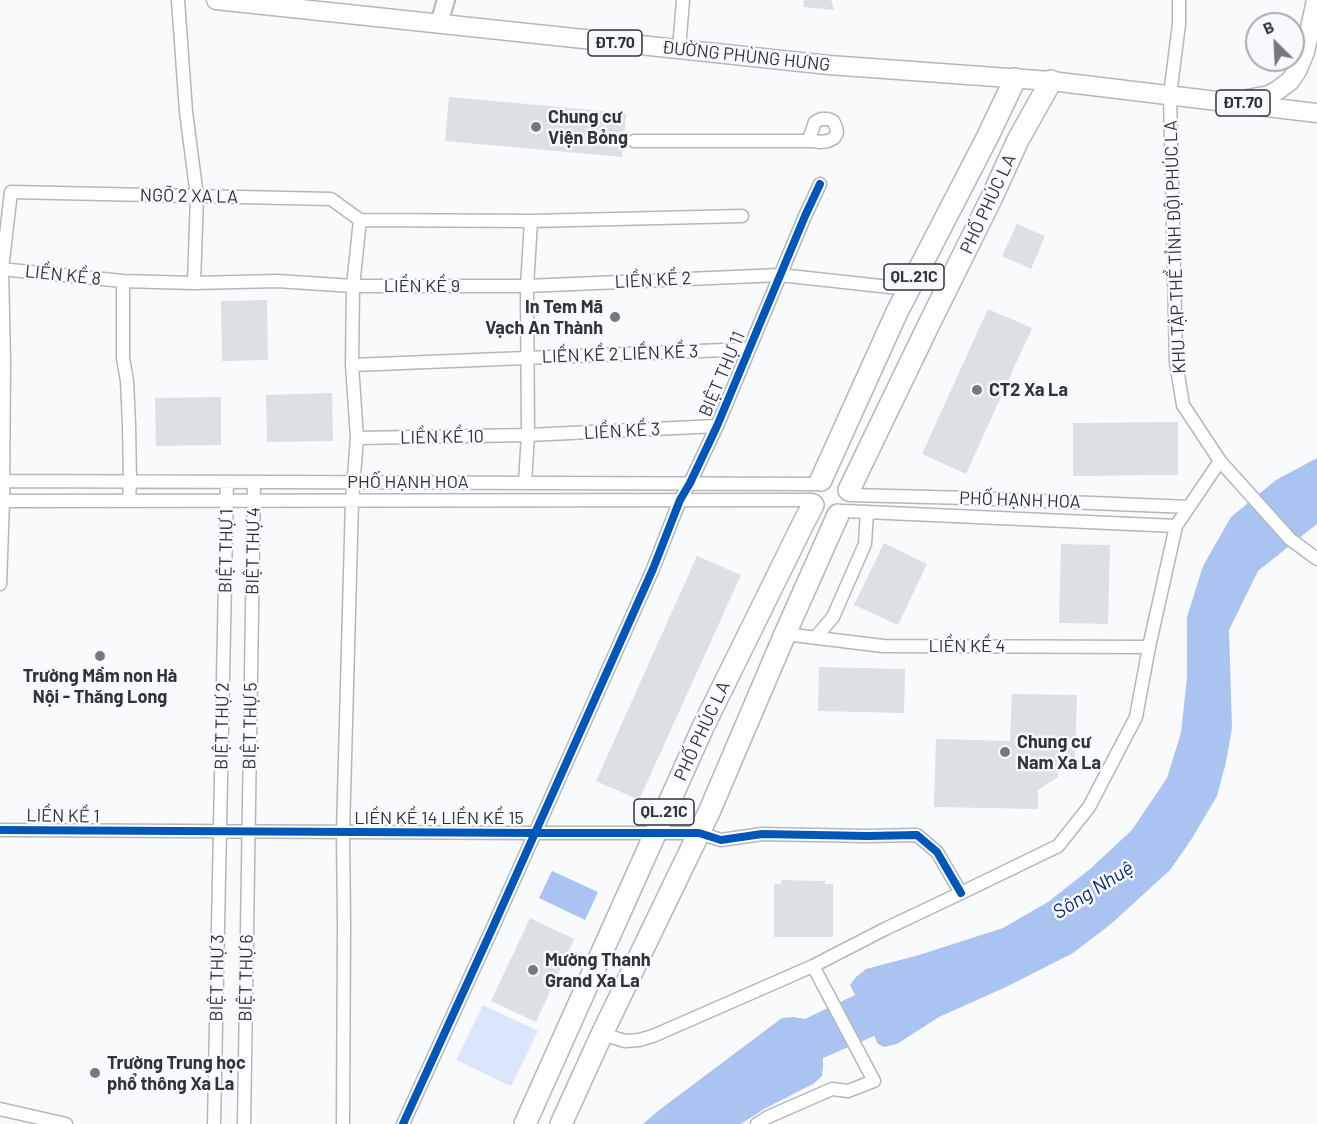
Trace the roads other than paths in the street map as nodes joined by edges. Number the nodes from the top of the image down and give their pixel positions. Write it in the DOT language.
graph roads {
  1 [pos="178,0"];
  2 [pos="216,0"];
  3 [pos="446,0"];
  4 [pos="683,0"];
  5 [pos="1179,0"];
  6 [pos="1316,0"];
  7 [pos="295,4"];
  8 [pos="439,23"];
  9 [pos="679,49"];
  10 [pos="1015,79"];
  11 [pos="1051,81"];
  12 [pos="1170,95"];
  13 [pos="1234,102"];
  14 [pos="1317,113"];
  15 [pos="634,141"];
  16 [pos="814,141"];
  17 [pos="820,184"];
  18 [pos="197,196"];
  19 [pos="742,216"];
  20 [pos="360,220"];
  21 [pos="531,221"];
  22 [pos="1,269"];
  23 [pos="780,275"];
  24 [pos="123,281"];
  25 [pos="194,283"];
  26 [pos="354,286"];
  27 [pos="527,286"];
  28 [pos="908,289"];
  29 [pos="749,350"];
  30 [pos="528,358"];
  31 [pos="352,365"];
  32 [pos="717,426"];
  33 [pos="528,435"];
  34 [pos="357,438"];
  35 [pos="1220,461"];
  36 [pos="1,481"];
  37 [pos="130,481"];
  38 [pos="227,482"];
  39 [pos="254,482"];
  40 [pos="352,482"];
  41 [pos="525,483"];
  42 [pos="690,483"];
  43 [pos="816,492"];
  44 [pos="680,500"];
  45 [pos="1,501"];
  46 [pos="129,501"];
  47 [pos="227,501"];
  48 [pos="254,501"];
  49 [pos="352,501"];
  50 [pos="845,503"];
  51 [pos="1189,507"];
  52 [pos="867,512"];
  53 [pos="1176,526"];
  54 [pos="1317,559"];
  55 [pos="0,584"];
  56 [pos="252,620"];
  57 [pos="225,621"];
  58 [pos="785,634"];
  59 [pos="816,637"];
  60 [pos="1149,647"];
  61 [pos="0,830"];
  62 [pos="220,832"];
  63 [pos="249,832"];
  64 [pos="343,832"];
  65 [pos="699,832"];
  66 [pos="535,833"];
  67 [pos="655,833"];
  68 [pos="961,893"];
  69 [pos="813,966"];
  70 [pos="602,1034"];
  71 [pos="0,1109"];
  72 [pos="66,1124"];
  73 [pos="214,1124"];
  74 [pos="244,1124"];
  75 [pos="343,1124"];
  76 [pos="403,1124"];
  77 [pos="525,1124"];
  78 [pos="561,1124"];
  79 [pos="757,1124"];
  1 -- 18 [label="street"];
  2 -- 7 [label="main road, ĐƯỜNG PHÙNG HƯNG / ĐT.70"];
  3 -- 8 [label="street"];
  4 -- 9 [label="street"];
  5 -- 12 [label="street, KHU TẬP THỂ TỈNH ĐỘI PHÚC LA"];
  6 -- 13 [label="main road"];
  7 -- 8 [label="main road, ĐƯỜNG PHÙNG HƯNG / ĐT.70"];
  8 -- 9 [label="main road, ĐƯỜNG PHÙNG HƯNG / ĐT.70"];
  9 -- 10 [label="main road, ĐƯỜNG PHÙNG HƯNG / ĐT.70"];
  10 -- 11 [label="main road, ĐƯỜNG PHÙNG HƯNG / ĐT.70"];
  10 -- 28 [label="highway, PHỐ PHÚC LA / QL.21C"];
  11 -- 12 [label="main road, ĐƯỜNG PHÙNG HƯNG / ĐT.70"];
  11 -- 50 [label="highway, PHỐ PHÚC LA / QL.21C"];
  12 -- 13 [label="main road, ĐT.70"];
  12 -- 35 [label="street, KHU TẬP THỂ TỈNH ĐỘI PHÚC LA"];
  13 -- 14 [label="main road, ĐT.70"];
  15 -- 16 [label="street"];
  17 -- 23 [label="street, BIỆT THỰ 11"];
  18 -- 20 [label="street, NGÕ 2 XA LA"];
  18 -- 22 [label="street, NGÕ 2 XA LA"];
  18 -- 25 [label="street"];
  19 -- 21 [label="street"];
  20 -- 21 [label="street"];
  20 -- 26 [label="street"];
  21 -- 27 [label="street"];
  22 -- 24 [label="street, LIỀN KỀ 8"];
  22 -- 36 [label="street"];
  23 -- 27 [label="street, LIỀN KỀ 2"];
  23 -- 28 [label="street, LIỀN KỀ 2"];
  23 -- 29 [label="street, BIỆT THỰ 11"];
  24 -- 25 [label="street, LIỀN KỀ 8"];
  24 -- 37 [label="street"];
  25 -- 26 [label="street, LIỀN KỀ 9"];
  26 -- 27 [label="street, LIỀN KỀ 9"];
  26 -- 31 [label="street"];
  27 -- 30 [label="street"];
  28 -- 43 [label="highway, PHỐ PHÚC LA / QL.21C"];
  29 -- 30 [label="street, LIỀN KỀ 2 LIỀN KỀ 3"];
  29 -- 32 [label="street, BIỆT THỰ 11"];
  30 -- 31 [label="street, LIỀN KỀ 2 LIỀN KỀ 3"];
  30 -- 33 [label="street"];
  31 -- 34 [label="street"];
  32 -- 33 [label="street, LIỀN KỀ 3"];
  32 -- 42 [label="street, BIỆT THỰ 11"];
  33 -- 34 [label="street, LIỀN KỀ 10"];
  33 -- 41 [label="street"];
  34 -- 40 [label="street"];
  35 -- 51 [label="street"];
  35 -- 54 [label="street, KHU TẬP THỂ TỈNH ĐỘI PHÚC LA"];
  36 -- 37 [label="street, PHỐ HẠNH HOA"];
  36 -- 45 [label="street"];
  37 -- 38 [label="street, PHỐ HẠNH HOA"];
  37 -- 46 [label="street"];
  38 -- 39 [label="street, PHỐ HẠNH HOA"];
  38 -- 47 [label="street, BIỆT THỰ 1"];
  39 -- 40 [label="street, PHỐ HẠNH HOA"];
  39 -- 48 [label="street, BIỆT THỰ 4"];
  40 -- 41 [label="street, PHỐ HẠNH HOA"];
  40 -- 49 [label="street"];
  41 -- 42 [label="street, PHỐ HẠNH HOA"];
  42 -- 43 [label="street, PHỐ HẠNH HOA"];
  42 -- 44 [label="street, BIỆT THỰ 11"];
  43 -- 44 [label="street, PHỐ HẠNH HOA"];
  43 -- 50 [label="highway"];
  43 -- 50 [label="highway"];
  43 -- 67 [label="highway, PHỐ PHÚC LA / QL.21C"];
  44 -- 49 [label="street, PHỐ HẠNH HOA"];
  44 -- 66 [label="street, BIỆT THỰ 11"];
  45 -- 46 [label="street, PHỐ HẠNH HOA"];
  45 -- 55 [label="street"];
  46 -- 47 [label="street, PHỐ HẠNH HOA"];
  47 -- 48 [label="street, PHỐ HẠNH HOA"];
  47 -- 57 [label="street, BIỆT THỰ 1"];
  48 -- 49 [label="street, PHỐ HẠNH HOA"];
  48 -- 56 [label="street, BIỆT THỰ 4"];
  49 -- 64 [label="street"];
  50 -- 51 [label="street, PHỐ HẠNH HOA"];
  50 -- 52 [label="street, PHỐ HẠNH HOA"];
  50 -- 58 [label="highway, PHỐ PHÚC LA / QL.21C"];
  51 -- 53 [label="street"];
  52 -- 53 [label="street, PHỐ HẠNH HOA"];
  52 -- 59 [label="street"];
  53 -- 60 [label="street"];
  56 -- 63 [label="street, BIỆT THỰ 5"];
  57 -- 62 [label="street, BIỆT THỰ 2"];
  58 -- 59 [label="street, LIỀN KỀ 4"];
  58 -- 65 [label="highway, PHỐ PHÚC LA / QL.21C"];
  59 -- 60 [label="street, LIỀN KỀ 4"];
  60 -- 68 [label="street"];
  61 -- 62 [label="street, LIỀN KỀ 1"];
  62 -- 63 [label="street, LIỀN KỀ 14 LIỀN KỀ 15"];
  62 -- 73 [label="street, BIỆT THỰ 3"];
  63 -- 64 [label="street, LIỀN KỀ 14 LIỀN KỀ 15"];
  63 -- 74 [label="street, BIỆT THỰ 6"];
  64 -- 66 [label="street, LIỀN KỀ 14 LIỀN KỀ 15"];
  64 -- 75 [label="street"];
  65 -- 67 [label="street, LIỀN KỀ 14 LIỀN KỀ 15"];
  65 -- 68 [label="street, LIỀN KỀ 14 LIỀN KỀ 15"];
  65 -- 70 [label="highway, PHỐ PHÚC LA / QL.21C"];
  66 -- 67 [label="street, LIỀN KỀ 14 LIỀN KỀ 15"];
  66 -- 76 [label="street, BIỆT THỰ 11"];
  67 -- 77 [label="highway, PHỐ PHÚC LA / QL.21C"];
  68 -- 69 [label="street"];
  69 -- 70 [label="street"];
  69 -- 79 [label="street"];
  70 -- 78 [label="highway, PHỐ PHÚC LA / QL.21C"];
  71 -- 72 [label="street"];
}
